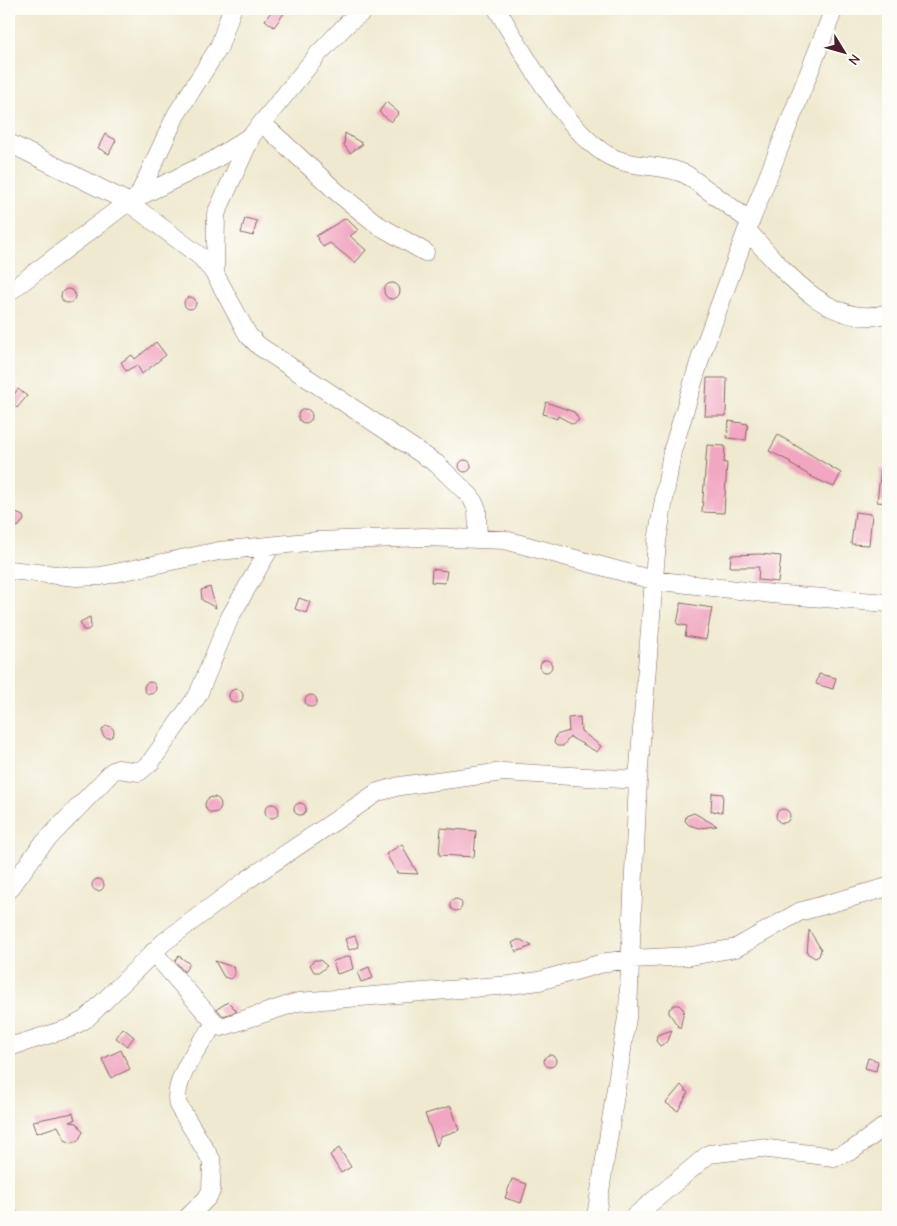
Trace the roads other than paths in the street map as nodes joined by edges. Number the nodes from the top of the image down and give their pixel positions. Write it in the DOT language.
graph roads {
  1 [pos="232,9"];
  2 [pos="366,9"];
  3 [pos="497,9"];
  4 [pos="834,9"];
  5 [pos="257,129"];
  6 [pos="9,144"];
  7 [pos="133,199"];
  8 [pos="749,226"];
  9 [pos="425,252"];
  10 [pos="215,274"];
  11 [pos="9,292"];
  12 [pos="888,313"];
  13 [pos="478,540"];
  14 [pos="271,546"];
  15 [pos="9,570"];
  16 [pos="653,580"];
  17 [pos="888,603"];
  18 [pos="638,780"];
  19 [pos="888,887"];
  20 [pos="9,890"];
  21 [pos="153,952"];
  22 [pos="632,959"];
  23 [pos="216,1024"];
  24 [pos="9,1047"];
  25 [pos="888,1124"];
  26 [pos="188,1217"];
  27 [pos="596,1217"];
  28 [pos="634,1217"];
  1 -- 7 [label="street"];
  2 -- 5 [label="street"];
  3 -- 8 [label="street"];
  4 -- 8 [label="street"];
  5 -- 7 [label="street"];
  5 -- 9 [label="street"];
  5 -- 10 [label="street"];
  6 -- 7 [label="street"];
  7 -- 10 [label="street"];
  7 -- 11 [label="street"];
  8 -- 12 [label="street"];
  8 -- 16 [label="street"];
  10 -- 13 [label="street"];
  13 -- 14 [label="street"];
  13 -- 16 [label="street"];
  14 -- 15 [label="street"];
  14 -- 20 [label="street"];
  16 -- 17 [label="street"];
  16 -- 18 [label="street"];
  18 -- 21 [label="street"];
  18 -- 22 [label="street"];
  19 -- 22 [label="street"];
  21 -- 23 [label="street"];
  21 -- 24 [label="street"];
  22 -- 23 [label="street"];
  22 -- 27 [label="street"];
  23 -- 26 [label="street"];
  25 -- 28 [label="street"];
}
